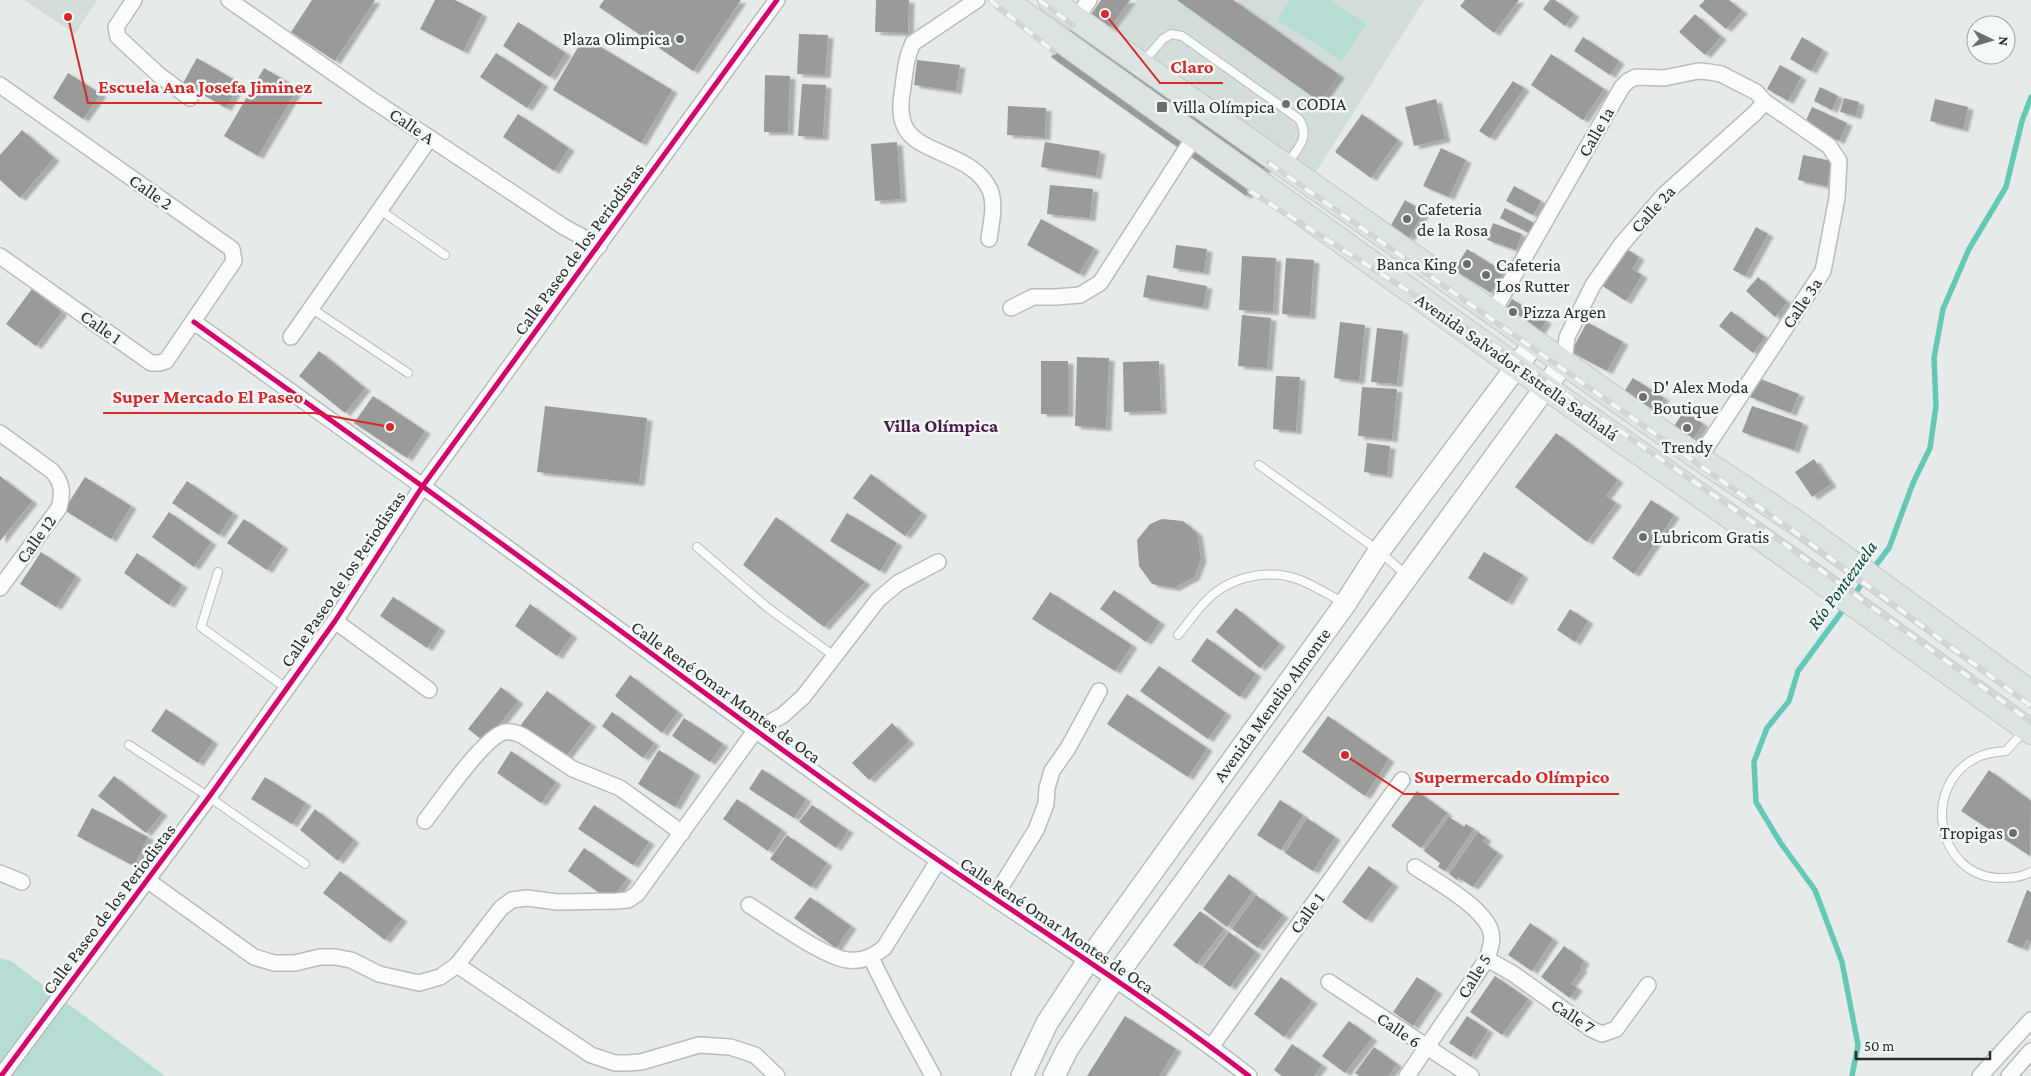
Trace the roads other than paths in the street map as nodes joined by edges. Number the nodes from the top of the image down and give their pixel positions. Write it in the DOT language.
graph roads {
  1 [pos="134,0"];
  2 [pos="229,0"];
  3 [pos="778,0"];
  4 [pos="977,0"];
  5 [pos="1005,0"];
  6 [pos="1050,0"];
  7 [pos="1082,9"];
  8 [pos="1141,65"];
  9 [pos="0,85"];
  10 [pos="190,98"];
  11 [pos="1764,102"];
  12 [pos="1196,137"];
  13 [pos="430,138"];
  14 [pos="1285,166"];
  15 [pos="380,210"];
  16 [pos="989,239"];
  17 [pos="599,246"];
  18 [pos="445,255"];
  19 [pos="0,256"];
  20 [pos="311,308"];
  21 [pos="1011,308"];
  22 [pos="1492,312"];
  23 [pos="194,322"];
  24 [pos="291,337"];
  25 [pos="1566,337"];
  26 [pos="1535,342"];
  27 [pos="1564,362"];
  28 [pos="1516,366"];
  29 [pos="408,373"];
  30 [pos="1545,387"];
  31 [pos="0,433"];
  32 [pos="1699,458"];
  33 [pos="1259,465"];
  34 [pos="422,487"];
  35 [pos="697,547"];
  36 [pos="1379,551"];
  37 [pos="938,562"];
  38 [pos="218,572"];
  39 [pos="1407,577"];
  40 [pos="0,588"];
  41 [pos="1346,604"];
  42 [pos="335,621"];
  43 [pos="1178,635"];
  44 [pos="834,656"];
  45 [pos="2024,687"];
  46 [pos="286,688"];
  47 [pos="429,690"];
  48 [pos="1099,692"];
  49 [pos="2030,728"];
  50 [pos="755,731"];
  51 [pos="129,745"];
  52 [pos="1402,780"];
  53 [pos="209,797"];
  54 [pos="425,821"];
  55 [pos="682,833"];
  56 [pos="938,861"];
  57 [pos="305,864"];
  58 [pos="1415,866"];
  59 [pos="2031,872"];
  60 [pos="0,873"];
  61 [pos="147,880"];
  62 [pos="22,882"];
  63 [pos="994,898"];
  64 [pos="749,905"];
  65 [pos="871,958"];
  66 [pos="1487,960"];
  67 [pos="1088,961"];
  68 [pos="457,965"];
  69 [pos="1114,979"];
  70 [pos="1329,982"];
  71 [pos="1648,985"];
  72 [pos="2031,1020"];
  73 [pos="1211,1047"];
  74 [pos="1426,1048"];
  75 [pos="2031,1051"];
  76 [pos="4,1073"];
  77 [pos="777,1076"];
  78 [pos="933,1076"];
  79 [pos="1022,1076"];
  80 [pos="1054,1076"];
  81 [pos="1248,1076"];
  82 [pos="1407,1076"];
  83 [pos="1471,1076"];
  84 [pos="1980,1076"];
  85 [pos="2009,1076"];
  1 -- 10 [label="street"];
  2 -- 13 [label="street, Calle A"];
  3 -- 17 [label="street, Calle Paseo de los Periodistas"];
  4 -- 16 [label="street"];
  5 -- 12 [label="main road, Avenida Salvador Estrella Sadhalá"];
  6 -- 7 [label="main road, Avenida Salvador Estrella Sadhalá"];
  7 -- 8 [label="main road, Avenida Salvador Estrella Sadhalá"];
  8 -- 14 [label="main road, Avenida Salvador Estrella Sadhalá"];
  8 -- 14 [label="lane"];
  9 -- 23 [label="street, Calle 2"];
  11 -- 22 [label="street, Calle 1a"];
  11 -- 25 [label="street, Calle 2a"];
  11 -- 32 [label="street, Calle 3a"];
  12 -- 21 [label="street"];
  12 -- 28 [label="main road, Avenida Salvador Estrella Sadhalá"];
  13 -- 15 [label="street"];
  13 -- 17 [label="street, Calle A"];
  14 -- 22 [label="main road, Avenida Salvador Estrella Sadhalá"];
  15 -- 18 [label="lane"];
  15 -- 20 [label="street"];
  17 -- 34 [label="street, Calle Paseo de los Periodistas"];
  19 -- 23 [label="street, Calle 1"];
  20 -- 24 [label="street"];
  20 -- 29 [label="lane"];
  22 -- 26 [label="main road, Avenida Salvador Estrella Sadhalá"];
  23 -- 34 [label="street, Calle René Omar Montes de Oca"];
  25 -- 26 [label="street"];
  25 -- 27 [label="street, Calle 2a"];
  26 -- 27 [label="main road, Avenida Salvador Estrella Sadhalá"];
  26 -- 28 [label="street, Avenida Menelio Almonte"];
  27 -- 30 [label="street, Avenida Menelio Almonte"];
  27 -- 32 [label="main road, Avenida Salvador Estrella Sadhalá"];
  28 -- 30 [label="main road, Avenida Salvador Estrella Sadhalá"];
  28 -- 36 [label="street, Avenida Menelio Almonte"];
  30 -- 39 [label="street, Avenida Menelio Almonte"];
  30 -- 49 [label="main road, Avenida Salvador Estrella Sadhalá"];
  31 -- 40 [label="street, Calle 12"];
  32 -- 45 [label="main road, Avenida Salvador Estrella Sadhalá"];
  33 -- 36 [label="lane"];
  34 -- 42 [label="street, Calle Paseo de los Periodistas"];
  34 -- 50 [label="street, Calle René Omar Montes de Oca"];
  35 -- 44 [label="lane"];
  36 -- 39 [label="lane"];
  36 -- 41 [label="street, Avenida Menelio Almonte"];
  37 -- 44 [label="street"];
  38 -- 46 [label="lane"];
  39 -- 69 [label="street, Avenida Menelio Almonte"];
  41 -- 43 [label="lane"];
  41 -- 67 [label="street, Avenida Menelio Almonte"];
  42 -- 46 [label="street, Calle Paseo de los Periodistas"];
  42 -- 47 [label="street"];
  44 -- 50 [label="street"];
  46 -- 53 [label="street, Calle Paseo de los Periodistas"];
  48 -- 63 [label="street"];
  49 -- 59 [label="lane"];
  50 -- 55 [label="street"];
  50 -- 56 [label="street, Calle René Omar Montes de Oca"];
  51 -- 53 [label="lane"];
  52 -- 73 [label="street, Calle 1"];
  53 -- 57 [label="lane"];
  53 -- 61 [label="street, Calle Paseo de los Periodistas"];
  54 -- 55 [label="street"];
  55 -- 68 [label="street"];
  56 -- 63 [label="street, Calle René Omar Montes de Oca"];
  56 -- 65 [label="street"];
  58 -- 66 [label="street, Calle 5"];
  60 -- 62 [label="street"];
  61 -- 68 [label="street"];
  61 -- 76 [label="street, Calle Paseo de los Periodistas"];
  63 -- 67 [label="street, Calle René Omar Montes de Oca"];
  64 -- 65 [label="street"];
  65 -- 78 [label="street"];
  66 -- 71 [label="street, Calle 7"];
  66 -- 74 [label="street, Calle 5"];
  67 -- 69 [label="street, Calle René Omar Montes de Oca"];
  67 -- 79 [label="street, Avenida Menelio Almonte"];
  68 -- 77 [label="street"];
  69 -- 73 [label="street, Calle René Omar Montes de Oca"];
  69 -- 80 [label="street, Avenida Menelio Almonte"];
  70 -- 74 [label="street, Calle 6"];
  72 -- 84 [label="street"];
  73 -- 81 [label="street, Calle René Omar Montes de Oca"];
  74 -- 82 [label="street, Calle 5"];
  74 -- 83 [label="street, Calle 6"];
  75 -- 85 [label="street"];
}
